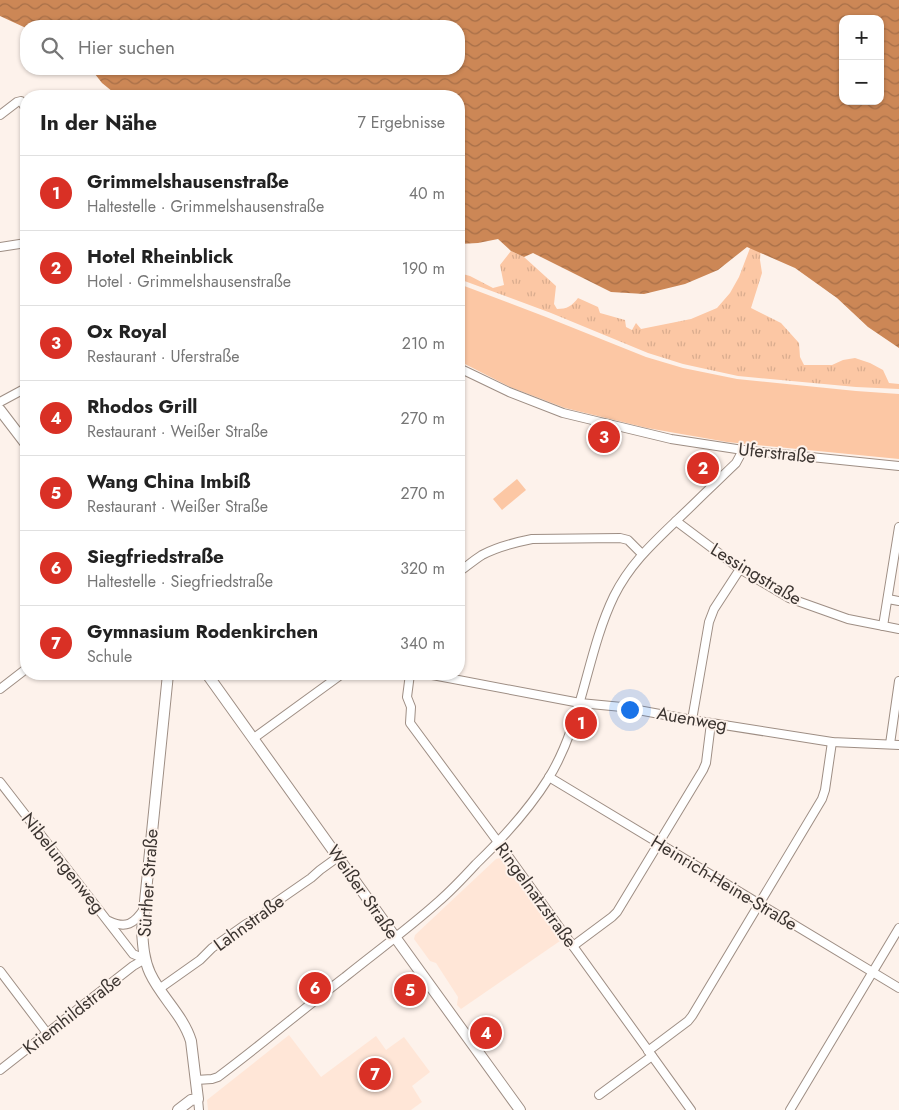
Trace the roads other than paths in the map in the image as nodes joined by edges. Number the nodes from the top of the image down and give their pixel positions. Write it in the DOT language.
graph roads {
  1 [pos="20,102"];
  2 [pos="0,115"];
  3 [pos="20,244"];
  4 [pos="0,247"];
  5 [pos="465,371"];
  6 [pos="20,391"];
  7 [pos="0,402"];
  8 [pos="0,410"];
  9 [pos="20,436"];
  10 [pos="744,450"];
  11 [pos="899,466"];
  12 [pos="676,521"];
  13 [pos="899,527"];
  14 [pos="642,554"];
  15 [pos="465,568"];
  16 [pos="740,569"];
  17 [pos="888,600"];
  18 [pos="899,601"];
  19 [pos="883,626"];
  20 [pos="899,629"];
  21 [pos="20,674"];
  22 [pos="167,680"];
  23 [pos="212,680"];
  24 [pos="334,680"];
  25 [pos="409,680"];
  26 [pos="459,680"];
  27 [pos="899,681"];
  28 [pos="0,689"];
  29 [pos="580,702"];
  30 [pos="692,720"];
  31 [pos="711,722"];
  32 [pos="254,738"];
  33 [pos="832,742"];
  34 [pos="890,744"];
  35 [pos="899,745"];
  36 [pos="549,777"];
  37 [pos="0,782"];
  38 [pos="498,842"];
  39 [pos="658,843"];
  40 [pos="338,857"];
  41 [pos="759,904"];
  42 [pos="144,909"];
  43 [pos="107,920"];
  44 [pos="899,928"];
  45 [pos="395,938"];
  46 [pos="573,946"];
  47 [pos="145,960"];
  48 [pos="0,971"];
  49 [pos="872,972"];
  50 [pos="899,988"];
  51 [pos="160,989"];
  52 [pos="48,1033"];
  53 [pos="650,1054"];
  54 [pos="0,1070"];
  55 [pos="196,1080"];
  56 [pos="598,1095"];
  57 [pos="198,1099"];
  58 [pos="178,1110"];
  59 [pos="199,1110"];
  60 [pos="520,1110"];
  61 [pos="691,1110"];
  62 [pos="790,1110"];
  1 -- 2 [label="street"];
  3 -- 4 [label="street"];
  5 -- 10 [label="street, Uferstraße"];
  6 -- 7 [label="street"];
  8 -- 9 [label="street"];
  10 -- 11 [label="street, Uferstraße"];
  10 -- 12 [label="street"];
  12 -- 14 [label="street"];
  12 -- 16 [label="street, Lessingstraße"];
  13 -- 17 [label="street"];
  14 -- 15 [label="street"];
  14 -- 29 [label="street"];
  16 -- 19 [label="street, Lessingstraße"];
  16 -- 30 [label="street"];
  17 -- 18 [label="street"];
  17 -- 19 [label="street"];
  19 -- 20 [label="street, Lessingstraße"];
  21 -- 28 [label="street"];
  22 -- 42 [label="street, Sürther Straße"];
  23 -- 32 [label="street, Weißer Straße"];
  24 -- 32 [label="street"];
  25 -- 38 [label="street, Ringelnatzstraße"];
  26 -- 29 [label="street, Auenweg"];
  27 -- 34 [label="street"];
  29 -- 30 [label="street, Auenweg"];
  29 -- 36 [label="street"];
  30 -- 31 [label="street, Auenweg"];
  31 -- 33 [label="street, Auenweg"];
  31 -- 39 [label="street"];
  32 -- 40 [label="street, Weißer Straße"];
  33 -- 34 [label="street, Auenweg"];
  33 -- 41 [label="street"];
  34 -- 35 [label="street, Auenweg"];
  36 -- 38 [label="street"];
  36 -- 39 [label="street, Heinrich-Heine-Straße"];
  37 -- 43 [label="street, Nibelungenweg"];
  38 -- 45 [label="street"];
  38 -- 46 [label="street, Ringelnatzstraße"];
  39 -- 41 [label="street, Heinrich-Heine-Straße"];
  39 -- 46 [label="street"];
  40 -- 45 [label="street, Weißer Straße"];
  40 -- 51 [label="street, Lahnstraße"];
  41 -- 49 [label="street, Heinrich-Heine-Straße"];
  41 -- 53 [label="street"];
  42 -- 43 [label="street, Nibelungenweg"];
  42 -- 47 [label="street, Sürther Straße"];
  43 -- 47 [label="street, Nibelungenweg"];
  44 -- 49 [label="street"];
  45 -- 55 [label="street"];
  45 -- 60 [label="street, Weißer Straße"];
  46 -- 53 [label="street, Ringelnatzstraße"];
  47 -- 51 [label="street, Sürther Straße"];
  47 -- 52 [label="street, Kriemhildstraße"];
  48 -- 52 [label="street"];
  49 -- 50 [label="street, Heinrich-Heine-Straße"];
  49 -- 62 [label="street"];
  51 -- 55 [label="street, Sürther Straße"];
  52 -- 54 [label="street, Kriemhildstraße"];
  53 -- 56 [label="street"];
  53 -- 61 [label="street, Ringelnatzstraße"];
  55 -- 57 [label="street, Sürther Straße"];
  57 -- 58 [label="street"];
  57 -- 59 [label="street, Sürther Straße"];
}
